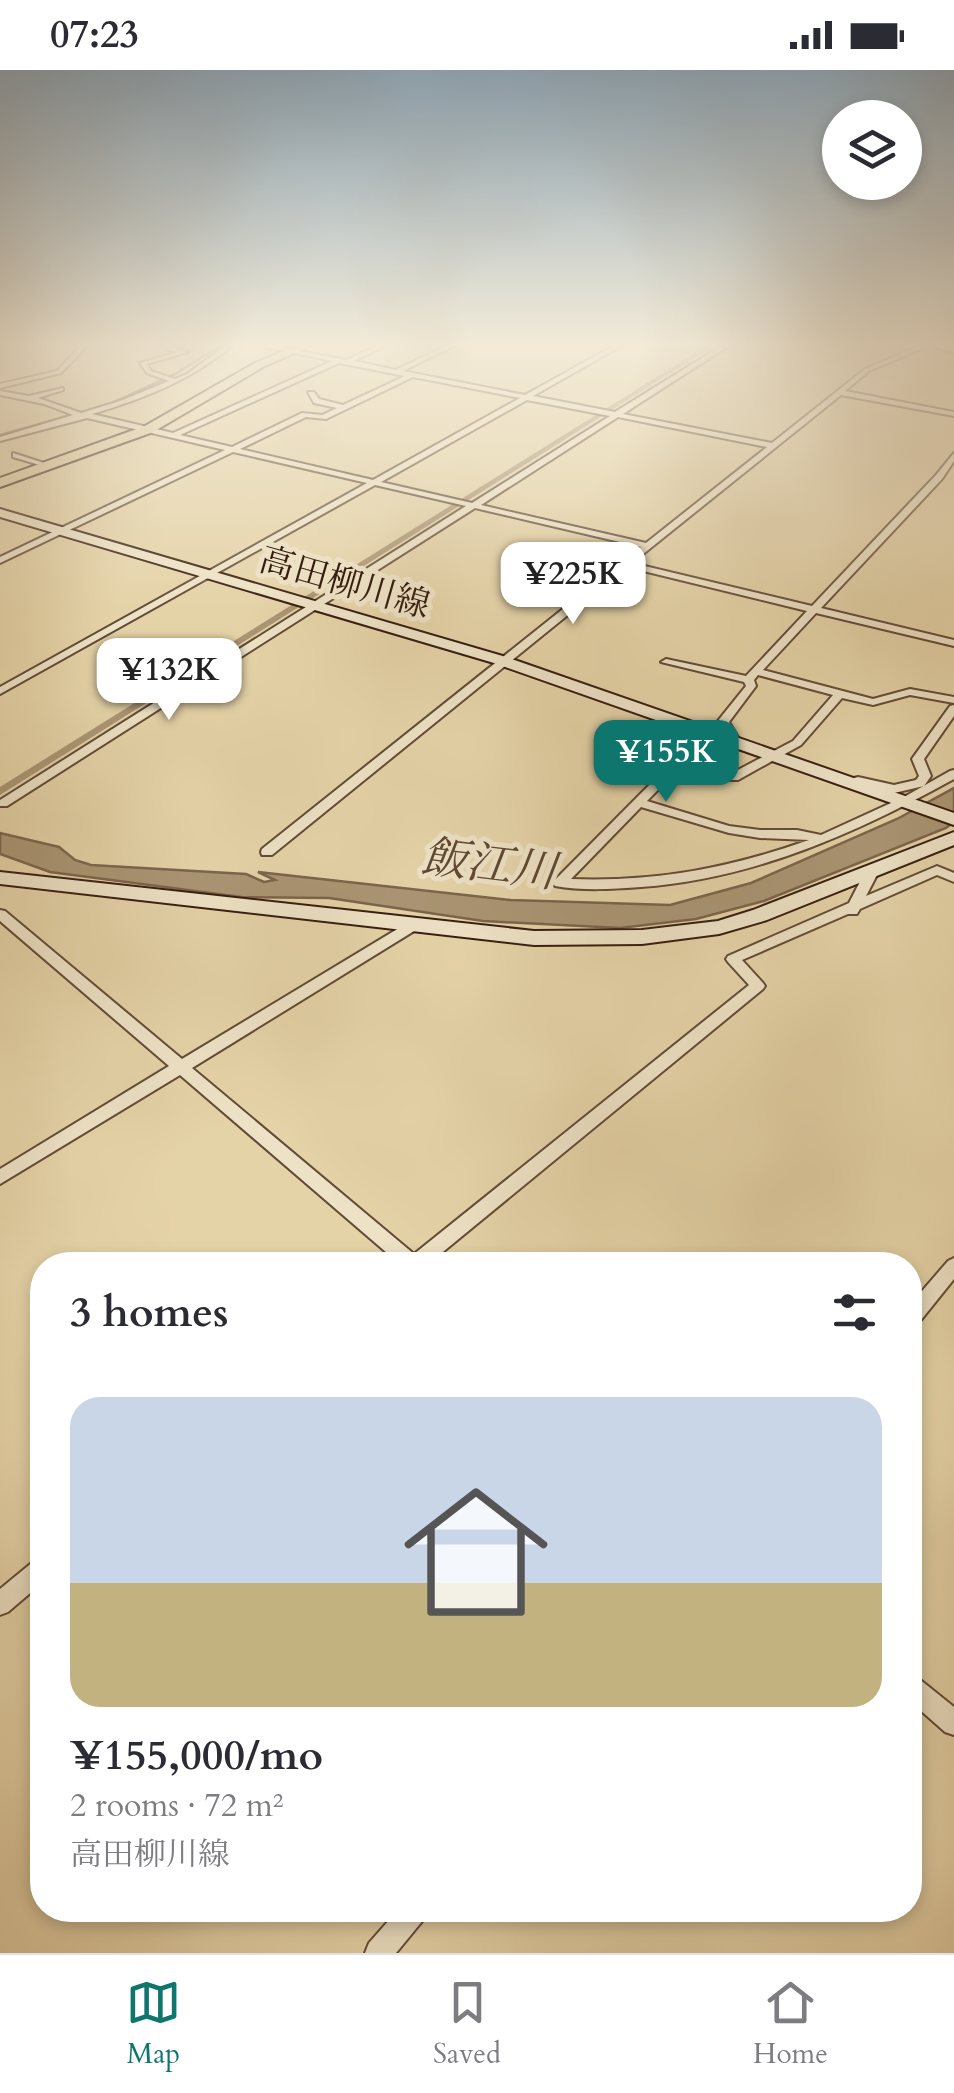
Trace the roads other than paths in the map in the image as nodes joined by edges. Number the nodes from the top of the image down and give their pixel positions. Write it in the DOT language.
graph roads {
  1 [pos="141,433"];
  2 [pos="169,433"];
  3 [pos="267,433"];
  4 [pos="459,433"];
  5 [pos="586,433"];
  6 [pos="708,433"];
  7 [pos="786,433"];
  8 [pos="176,434"];
  9 [pos="771,445"];
  10 [pos="234,448"];
  11 [pos="16,455"];
  12 [pos="954,455"];
  13 [pos="46,465"];
  14 [pos="939,477"];
  15 [pos="954,480"];
  16 [pos="371,481"];
  17 [pos="0,484"];
  18 [pos="472,505"];
  19 [pos="0,513"];
  20 [pos="64,531"];
  21 [pos="643,545"];
  22 [pos="0,560"];
  23 [pos="621,564"];
  24 [pos="205,576"];
  25 [pos="312,606"];
  26 [pos="815,610"];
  27 [pos="954,643"];
  28 [pos="500,660"];
  29 [pos="666,662"];
  30 [pos="752,676"];
  31 [pos="0,691"];
  32 [pos="840,694"];
  33 [pos="954,700"];
  34 [pos="954,708"];
  35 [pos="728,744"];
  36 [pos="770,755"];
  37 [pos="954,774"];
  38 [pos="639,802"];
  39 [pos="899,802"];
  40 [pos="3,803"];
  41 [pos="954,819"];
  42 [pos="954,838"];
  43 [pos="821,839"];
  44 [pos="266,852"];
  45 [pos="871,873"];
  46 [pos="0,878"];
  47 [pos="954,878"];
  48 [pos="852,910"];
  49 [pos="0,915"];
  50 [pos="414,926"];
  51 [pos="180,1066"];
  52 [pos="0,1177"];
  53 [pos="399,1252"];
  54 [pos="430,1252"];
  55 [pos="954,1266"];
  56 [pos="922,1304"];
  57 [pos="30,1579"];
  58 [pos="0,1604"];
  59 [pos="922,1696"];
  60 [pos="954,1723"];
  61 [pos="405,1922"];
  62 [pos="379,1953"];
  1 -- 13 [label="main road"];
  2 -- 8 [label="street"];
  3 -- 10 [label="street"];
  4 -- 16 [label="street"];
  5 -- 18 [label="street"];
  6 -- 9 [label="street"];
  7 -- 9 [label="street"];
  8 -- 10 [label="street"];
  9 -- 21 [label="street"];
  10 -- 16 [label="street"];
  10 -- 20 [label="street"];
  11 -- 13 [label="street"];
  12 -- 14 [label="street"];
  13 -- 17 [label="main road"];
  14 -- 15 [label="street"];
  14 -- 26 [label="street"];
  16 -- 18 [label="street"];
  16 -- 24 [label="street"];
  18 -- 21 [label="street"];
  18 -- 25 [label="street"];
  19 -- 20 [label="main road, 高田柳川線"];
  20 -- 22 [label="street"];
  20 -- 24 [label="main road, 高田柳川線"];
  21 -- 23 [label="street"];
  23 -- 26 [label="street"];
  23 -- 28 [label="street"];
  24 -- 25 [label="main road, 高田柳川線"];
  24 -- 31 [label="street"];
  25 -- 28 [label="main road, 高田柳川線"];
  25 -- 40 [label="street"];
  26 -- 27 [label="street"];
  26 -- 30 [label="street"];
  28 -- 35 [label="main road, 高田柳川線"];
  28 -- 44 [label="street"];
  29 -- 30 [label="street"];
  30 -- 32 [label="street"];
  30 -- 35 [label="street"];
  32 -- 33 [label="street"];
  32 -- 36 [label="street"];
  34 -- 36 [label="street"];
  35 -- 36 [label="main road, 高田柳川線"];
  36 -- 38 [label="street"];
  36 -- 39 [label="main road, 高田柳川線"];
  37 -- 39 [label="street"];
  38 -- 43 [label="street"];
  38 -- 43 [label="street"];
  39 -- 41 [label="main road, 高田柳川線"];
  39 -- 43 [label="street"];
  42 -- 45 [label="main road"];
  45 -- 48 [label="street"];
  45 -- 50 [label="main road"];
  46 -- 50 [label="main road"];
  47 -- 48 [label="street"];
  48 -- 54 [label="street"];
  49 -- 51 [label="street"];
  50 -- 51 [label="street"];
  51 -- 52 [label="street"];
  51 -- 53 [label="street"];
  55 -- 56 [label="street"];
  57 -- 58 [label="street"];
  59 -- 60 [label="street"];
  61 -- 62 [label="street"];
}
